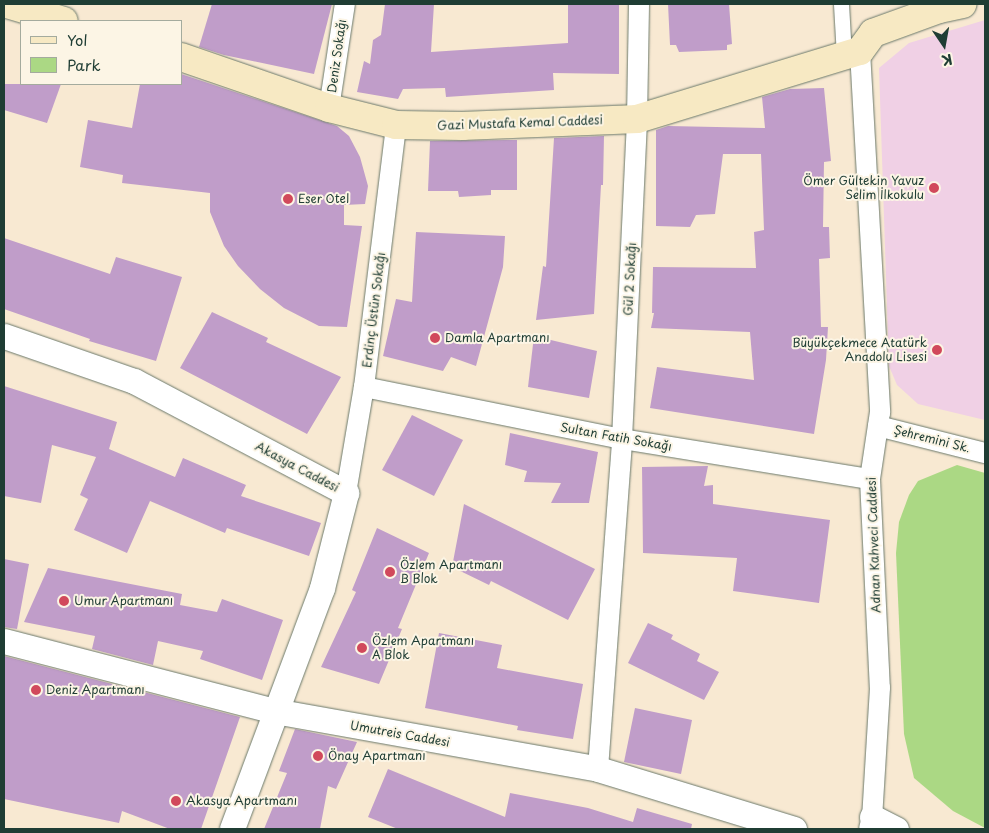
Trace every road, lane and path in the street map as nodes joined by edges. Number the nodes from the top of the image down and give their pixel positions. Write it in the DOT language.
graph roads {
  1 [pos="7,4"];
  2 [pos="345,4"];
  3 [pos="639,4"];
  4 [pos="841,4"];
  5 [pos="962,4"];
  6 [pos="61,20"];
  7 [pos="852,54"];
  8 [pos="182,57"];
  9 [pos="329,108"];
  10 [pos="637,118"];
  11 [pos="396,126"];
  12 [pos="4,336"];
  13 [pos="364,387"];
  14 [pos="878,426"];
  15 [pos="622,439"];
  16 [pos="985,453"];
  17 [pos="870,480"];
  18 [pos="346,493"];
  19 [pos="4,641"];
  20 [pos="274,711"];
  21 [pos="598,769"];
  22 [pos="871,823"];
  23 [pos="232,829"];
  24 [pos="794,829"];
  25 [pos="896,829"];
  1 -- 6 [label="main road"];
  2 -- 9 [label="street, Deniz Sokağı"];
  3 -- 10 [label="street, Gül 2 Sokağı"];
  4 -- 7 [label="street"];
  5 -- 7 [label="main road"];
  7 -- 10 [label="main road, Gazi Mustafa Kemal Caddesi"];
  7 -- 14 [label="street, Adnan Kahveci Caddesi"];
  8 -- 9 [label="main road, Gazi Mustafa Kemal Caddesi"];
  9 -- 11 [label="main road, Gazi Mustafa Kemal Caddesi"];
  10 -- 11 [label="main road, Gazi Mustafa Kemal Caddesi"];
  10 -- 15 [label="street, Gül 2 Sokağı"];
  11 -- 13 [label="street, Erdinç Üstün Sokağı"];
  12 -- 18 [label="street, Akasya Caddesi"];
  13 -- 15 [label="street, Sultan Fatih Sokağı"];
  13 -- 18 [label="street, Erdinç Üstün Sokağı"];
  14 -- 16 [label="street, Şehremini Sk."];
  14 -- 17 [label="street, Adnan Kahveci Caddesi"];
  15 -- 17 [label="street, Sultan Fatih Sokağı"];
  15 -- 21 [label="street, Gül 2 Sokağı"];
  17 -- 22 [label="street, Adnan Kahveci Caddesi"];
  18 -- 20 [label="street, Akasya Caddesi"];
  19 -- 20 [label="street, Umutreis Caddesi"];
  20 -- 21 [label="street, Umutreis Caddesi"];
  20 -- 23 [label="street, Akasya Caddesi"];
  21 -- 24 [label="street, Umutreis Caddesi"];
  22 -- 25 [label="street"];
}
